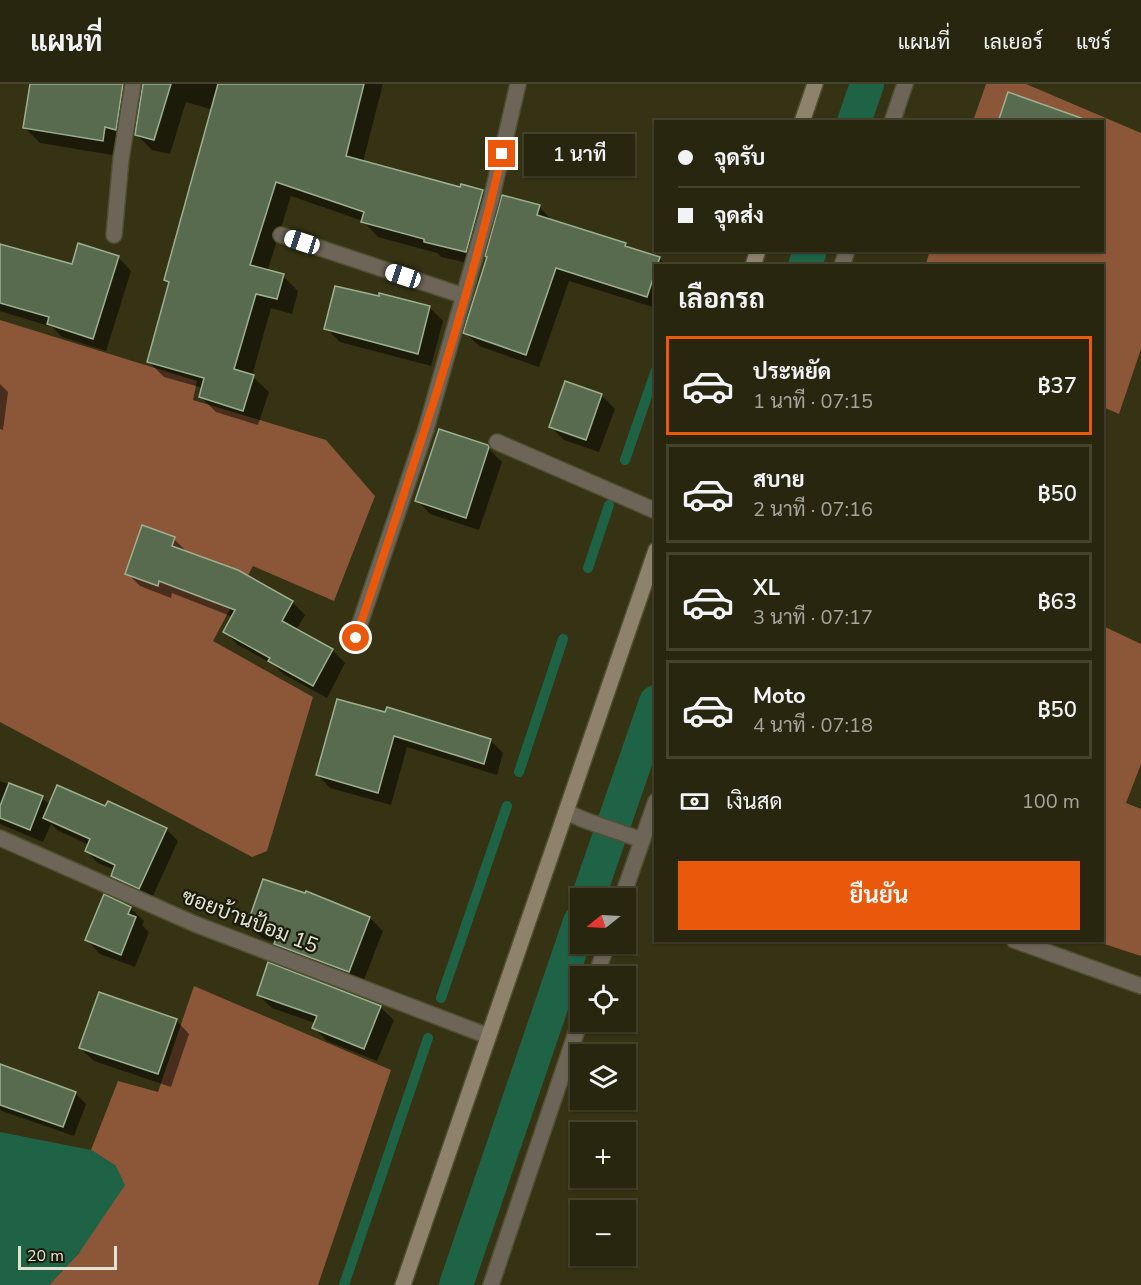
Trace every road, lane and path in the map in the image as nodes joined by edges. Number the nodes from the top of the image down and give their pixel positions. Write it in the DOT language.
graph roads {
  1 [pos="133,84"];
  2 [pos="518,84"];
  3 [pos="815,84"];
  4 [pos="905,84"];
  5 [pos="803,120"];
  6 [pos="893,120"];
  7 [pos="114,235"];
  8 [pos="281,235"];
  9 [pos="464,296"];
  10 [pos="496,442"];
  11 [pos="654,510"];
  12 [pos="654,556"];
  13 [pos="356,638"];
  14 [pos="566,812"];
  15 [pos="654,812"];
  16 [pos="0,838"];
  17 [pos="649,841"];
  18 [pos="627,888"];
  19 [pos="1020,942"];
  20 [pos="1141,986"];
  21 [pos="576,1032"];
  22 [pos="488,1036"];
  23 [pos="404,1285"];
  24 [pos="491,1285"];
  1 -- 7 [label="street"];
  2 -- 9 [label="street"];
  3 -- 5 [label="main road"];
  4 -- 6 [label="street"];
  8 -- 9 [label="street"];
  9 -- 13 [label="street"];
  10 -- 11 [label="street"];
  12 -- 14 [label="main road"];
  14 -- 17 [label="street"];
  14 -- 22 [label="main road"];
  15 -- 17 [label="street"];
  16 -- 22 [label="street, ซอยบ้านป้อม 15"];
  17 -- 18 [label="street"];
  19 -- 20 [label="street"];
  21 -- 24 [label="street"];
  22 -- 23 [label="main road"];
}
